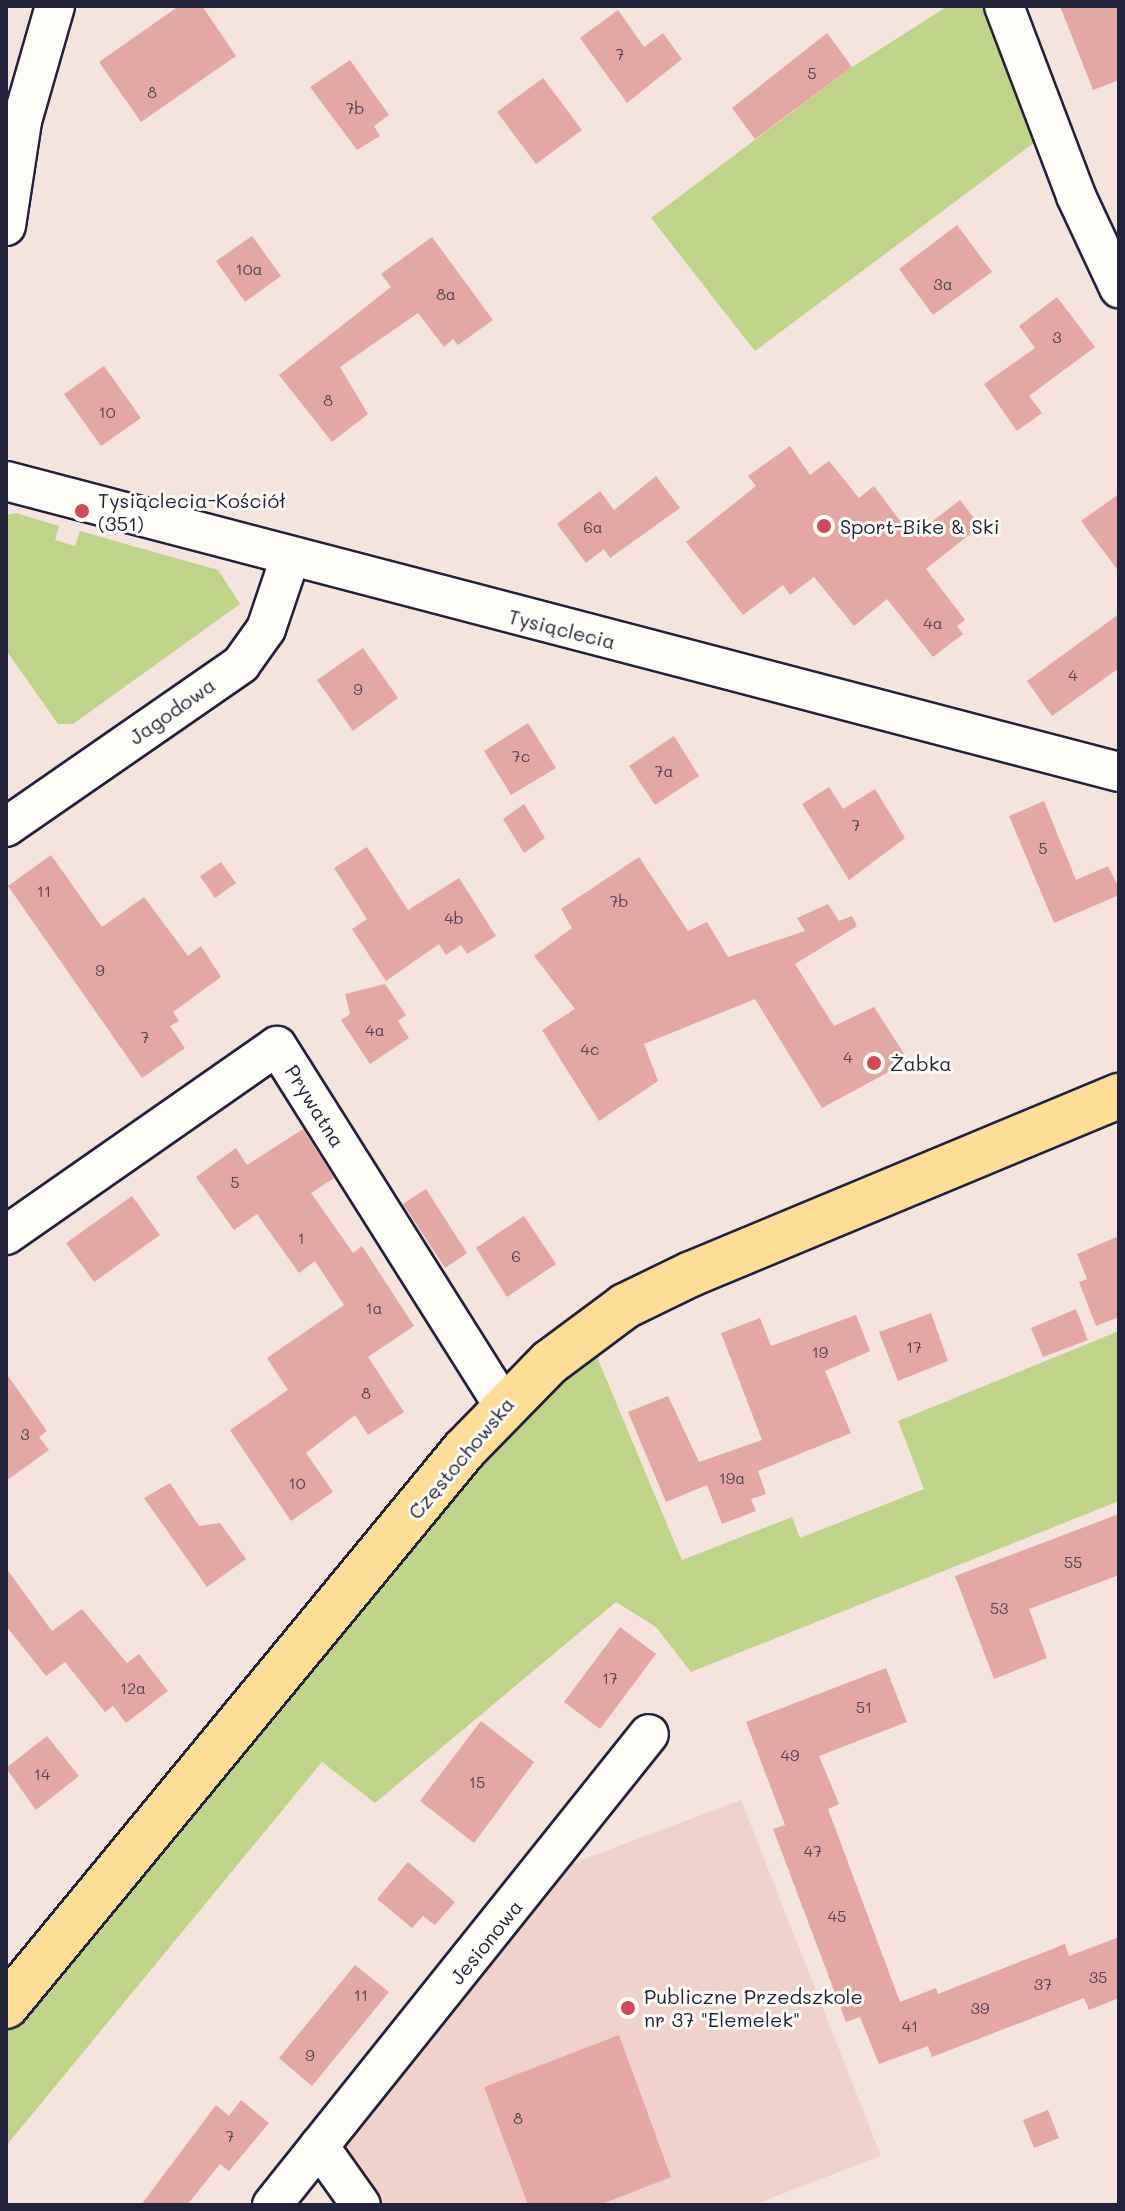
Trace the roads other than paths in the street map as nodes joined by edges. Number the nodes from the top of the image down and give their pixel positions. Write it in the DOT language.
graph roads {
  1 [pos="55,6"];
  2 [pos="1004,6"];
  3 [pos="6,226"];
  4 [pos="1119,288"];
  5 [pos="6,481"];
  6 [pos="290,558"];
  7 [pos="1119,772"];
  8 [pos="6,827"];
  9 [pos="1119,1096"];
  10 [pos="6,1235"];
  11 [pos="503,1405"];
  12 [pos="649,1734"];
  13 [pos="6,2006"];
  14 [pos="319,2146"];
  15 [pos="272,2205"];
  16 [pos="361,2205"];
  1 -- 3 [label="street"];
  2 -- 4 [label="street"];
  5 -- 6 [label="street, Tysiąclecia"];
  6 -- 7 [label="street, Tysiąclecia"];
  6 -- 8 [label="street, Jagodowa"];
  9 -- 11 [label="main road, Częstochowska"];
  10 -- 11 [label="street, Prywatna"];
  11 -- 13 [label="main road, Częstochowska"];
  12 -- 14 [label="street, Jesionowa"];
  14 -- 15 [label="street, Jesionowa"];
  14 -- 16 [label="street"];
}
